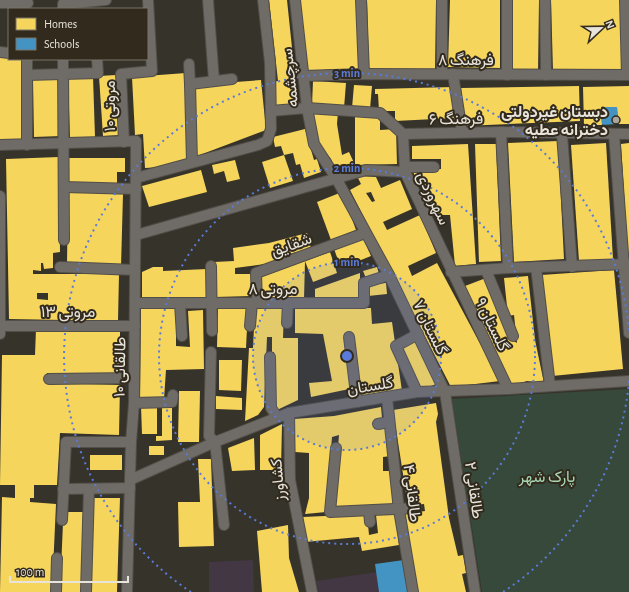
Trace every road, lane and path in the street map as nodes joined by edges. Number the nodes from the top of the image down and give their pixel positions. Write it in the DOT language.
graph roads {
  1 [pos="106,0"];
  2 [pos="148,0"];
  3 [pos="208,0"];
  4 [pos="263,0"];
  5 [pos="295,0"];
  6 [pos="361,0"];
  7 [pos="507,0"];
  8 [pos="545,0"];
  9 [pos="442,1"];
  10 [pos="0,3"];
  11 [pos="91,3"];
  12 [pos="28,4"];
  13 [pos="625,4"];
  14 [pos="63,7"];
  15 [pos="28,60"];
  16 [pos="63,60"];
  17 [pos="97,60"];
  18 [pos="189,64"];
  19 [pos="64,74"];
  20 [pos="364,74"];
  21 [pos="442,74"];
  22 [pos="453,74"];
  23 [pos="27,75"];
  24 [pos="507,75"];
  25 [pos="546,75"];
  26 [pos="628,75"];
  27 [pos="303,76"];
  28 [pos="232,79"];
  29 [pos="214,81"];
  30 [pos="190,84"];
  31 [pos="307,108"];
  32 [pos="271,111"];
  33 [pos="462,132"];
  34 [pos="501,132"];
  35 [pos="403,134"];
  36 [pos="562,134"];
  37 [pos="614,134"];
  38 [pos="629,134"];
  39 [pos="124,142"];
  40 [pos="65,144"];
  41 [pos="0,145"];
  42 [pos="27,145"];
  43 [pos="192,162"];
  44 [pos="434,167"];
  45 [pos="405,169"];
  46 [pos="136,178"];
  47 [pos="336,178"];
  48 [pos="64,187"];
  49 [pos="136,189"];
  50 [pos="0,196"];
  51 [pos="366,233"];
  52 [pos="136,235"];
  53 [pos="64,240"];
  54 [pos="626,264"];
  55 [pos="212,266"];
  56 [pos="60,267"];
  57 [pos="536,267"];
  58 [pos="572,267"];
  59 [pos="508,268"];
  60 [pos="135,270"];
  61 [pos="486,270"];
  62 [pos="451,272"];
  63 [pos="389,275"];
  64 [pos="0,284"];
  65 [pos="135,303"];
  66 [pos="180,303"];
  67 [pos="212,303"];
  68 [pos="254,303"];
  69 [pos="288,303"];
  70 [pos="287,323"];
  71 [pos="0,326"];
  72 [pos="135,326"];
  73 [pos="250,326"];
  74 [pos="212,331"];
  75 [pos="629,333"];
  76 [pos="0,334"];
  77 [pos="418,334"];
  78 [pos="182,336"];
  79 [pos="513,336"];
  80 [pos="348,337"];
  81 [pos="211,352"];
  82 [pos="270,357"];
  83 [pos="134,378"];
  84 [pos="49,379"];
  85 [pos="629,381"];
  86 [pos="550,386"];
  87 [pos="508,389"];
  88 [pos="417,392"];
  89 [pos="446,392"];
  90 [pos="173,394"];
  91 [pos="387,398"];
  92 [pos="358,402"];
  93 [pos="134,403"];
  94 [pos="289,413"];
  95 [pos="277,417"];
  96 [pos="390,422"];
  97 [pos="378,424"];
  98 [pos="131,442"];
  99 [pos="215,442"];
  100 [pos="336,448"];
  101 [pos="130,484"];
  102 [pos="63,489"];
  103 [pos="88,489"];
  104 [pos="416,508"];
  105 [pos="399,510"];
  106 [pos="369,511"];
  107 [pos="62,520"];
  108 [pos="370,522"];
  109 [pos="224,525"];
  110 [pos="57,558"];
  111 [pos="56,592"];
  112 [pos="86,592"];
  113 [pos="127,592"];
  114 [pos="312,592"];
  115 [pos="413,592"];
  116 [pos="475,592"];
  1 -- 11 [label="street"];
  2 -- 39 [label="street, مروتی ۱۰"];
  3 -- 29 [label="street"];
  4 -- 32 [label="street"];
  5 -- 27 [label="street, سرچشمه"];
  6 -- 20 [label="street"];
  7 -- 24 [label="street"];
  8 -- 25 [label="street"];
  9 -- 21 [label="street"];
  10 -- 12 [label="street"];
  11 -- 14 [label="street"];
  13 -- 26 [label="street"];
  15 -- 23 [label="street"];
  16 -- 19 [label="street"];
  17 -- 19 [label="street"];
  18 -- 30 [label="street"];
  19 -- 23 [label="street"];
  19 -- 40 [label="street"];
  20 -- 21 [label="street, فرهنگ ۸"];
  20 -- 27 [label="street, فرهنگ ۸"];
  21 -- 22 [label="street, فرهنگ ۸"];
  22 -- 24 [label="street, فرهنگ ۸"];
  22 -- 33 [label="street"];
  23 -- 42 [label="street"];
  24 -- 25 [label="street, فرهنگ ۸"];
  25 -- 26 [label="street, فرهنگ ۸"];
  27 -- 31 [label="street, سرچشمه"];
  28 -- 29 [label="street"];
  29 -- 30 [label="street"];
  30 -- 43 [label="street"];
  31 -- 32 [label="street"];
  31 -- 35 [label="street"];
  31 -- 47 [label="street, سرچشمه"];
  32 -- 43 [label="street"];
  33 -- 34 [label="street, فرهنگ ۶"];
  33 -- 35 [label="street, فرهنگ ۶"];
  34 -- 36 [label="street, فرهنگ ۶"];
  34 -- 59 [label="street"];
  35 -- 45 [label="street, سهروردی"];
  36 -- 37 [label="street, فرهنگ ۶"];
  36 -- 58 [label="street"];
  37 -- 38 [label="street, فرهنگ ۶"];
  37 -- 54 [label="street"];
  39 -- 40 [label="street"];
  39 -- 46 [label="street, طالقانی ۱۰"];
  40 -- 42 [label="street"];
  40 -- 48 [label="street"];
  41 -- 42 [label="street"];
  43 -- 46 [label="street"];
  44 -- 45 [label="street"];
  45 -- 47 [label="street"];
  45 -- 62 [label="street, سهروردی"];
  46 -- 49 [label="street, طالقانی ۱۰"];
  47 -- 51 [label="street, سرچشمه"];
  47 -- 52 [label="street"];
  48 -- 49 [label="street"];
  48 -- 53 [label="street"];
  49 -- 52 [label="street, طالقانی ۱۰"];
  50 -- 64 [label="street"];
  51 -- 63 [label="street, سرچشمه"];
  51 -- 68 [label="street, شقایق"];
  52 -- 60 [label="street, طالقانی ۱۰"];
  54 -- 58 [label="street"];
  54 -- 75 [label="street"];
  55 -- 67 [label="street"];
  56 -- 60 [label="street"];
  57 -- 58 [label="street"];
  57 -- 59 [label="street"];
  57 -- 86 [label="street"];
  59 -- 61 [label="street"];
  60 -- 65 [label="street, طالقانی ۱۰"];
  61 -- 62 [label="street"];
  61 -- 79 [label="street"];
  62 -- 87 [label="street, گلستان ۹"];
  63 -- 69 [label="street, مروتی ۸"];
  63 -- 77 [label="street, گلستان ۷"];
  64 -- 71 [label="street"];
  65 -- 66 [label="street, مروتی ۸"];
  65 -- 72 [label="street, طالقانی ۱۰"];
  66 -- 67 [label="street, مروتی ۸"];
  66 -- 78 [label="street"];
  67 -- 68 [label="street, مروتی ۸"];
  67 -- 74 [label="street"];
  68 -- 69 [label="street, مروتی ۸"];
  68 -- 73 [label="street"];
  69 -- 70 [label="street"];
  71 -- 72 [label="street, مروتی ۱۳"];
  71 -- 76 [label="street"];
  72 -- 83 [label="street, طالقانی ۱۰"];
  77 -- 88 [label="street"];
  77 -- 89 [label="street, گلستان ۷"];
  80 -- 92 [label="street"];
  81 -- 99 [label="street"];
  82 -- 95 [label="street"];
  83 -- 84 [label="street"];
  83 -- 93 [label="street, طالقانی ۱۰"];
  85 -- 86 [label="street, گلستان"];
  86 -- 87 [label="street, گلستان"];
  87 -- 89 [label="street, گلستان"];
  88 -- 89 [label="street, گلستان"];
  88 -- 91 [label="street, گلستان"];
  89 -- 116 [label="street, طالقانی ۲"];
  90 -- 93 [label="street"];
  91 -- 92 [label="street, گلستان"];
  91 -- 96 [label="street, طالقانی ۴"];
  92 -- 94 [label="street, گلستان"];
  93 -- 98 [label="street, طالقانی ۱۰"];
  94 -- 95 [label="street, گلستان"];
  94 -- 114 [label="street, کشاورز"];
  95 -- 99 [label="street, گلستان"];
  96 -- 97 [label="street"];
  96 -- 105 [label="street, طالقانی ۴"];
  98 -- 101 [label="street, طالقانی ۱۰"];
  98 -- 102 [label="street"];
  99 -- 101 [label="street, گلستان"];
  99 -- 109 [label="street"];
  100 -- 106 [label="street"];
  101 -- 103 [label="street"];
  101 -- 113 [label="street, طالقانی ۱۰"];
  102 -- 103 [label="street"];
  102 -- 107 [label="street"];
  103 -- 112 [label="street"];
  104 -- 105 [label="street"];
  105 -- 106 [label="street"];
  105 -- 115 [label="street, طالقانی ۴"];
  106 -- 108 [label="street"];
  110 -- 111 [label="street"];
}
